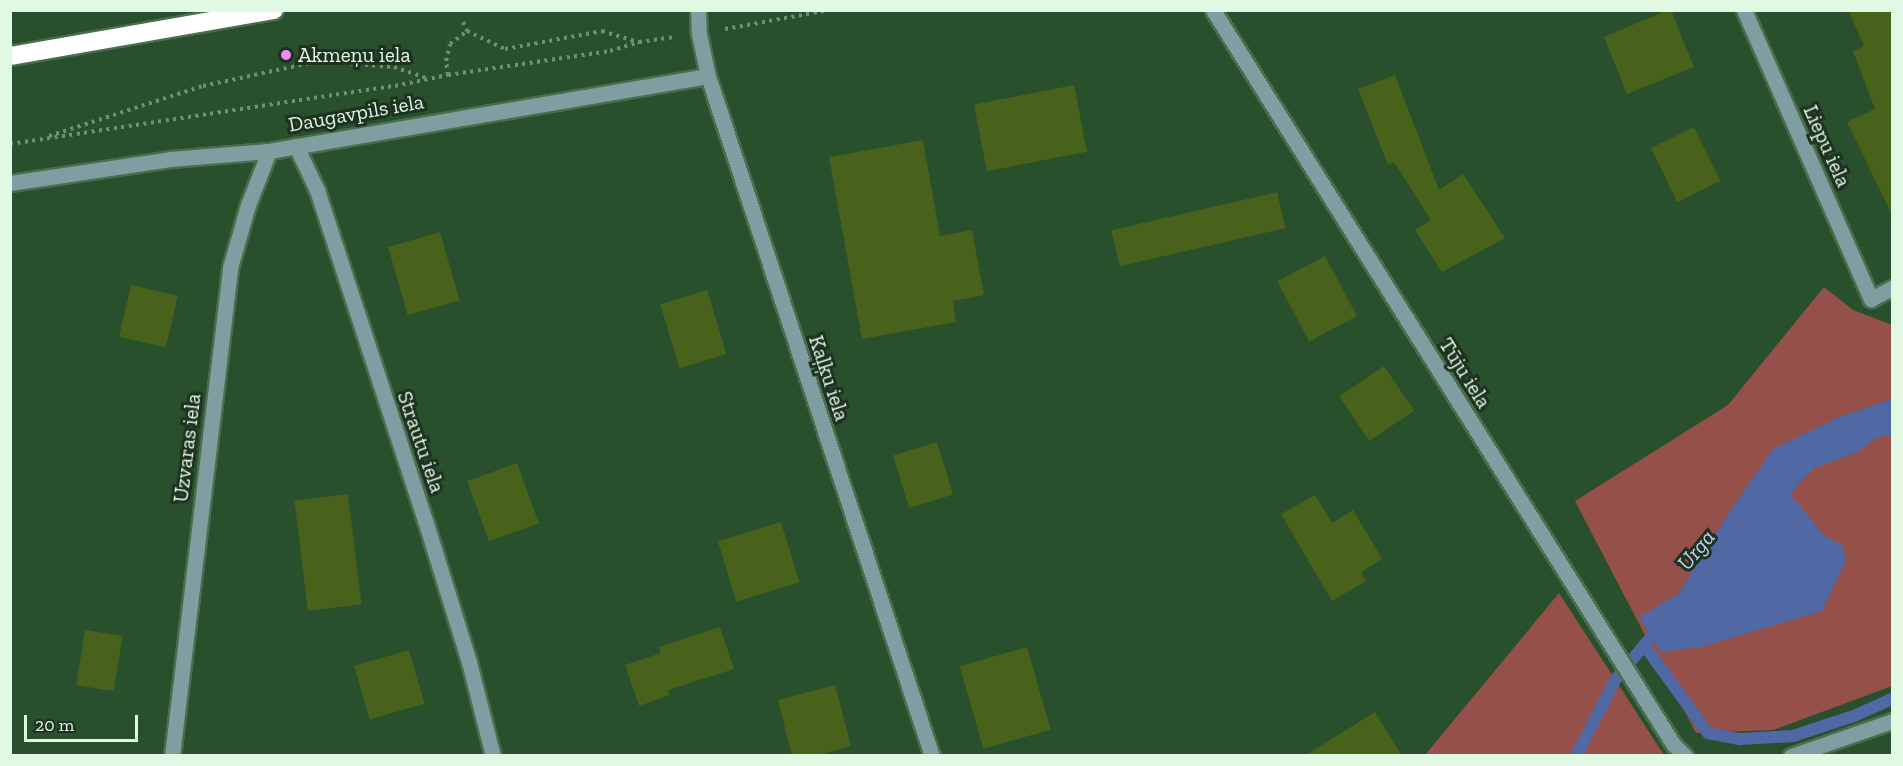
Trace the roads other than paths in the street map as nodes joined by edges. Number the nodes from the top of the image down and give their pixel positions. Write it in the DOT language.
graph roads {
  1 [pos="274,10"];
  2 [pos="698,10"];
  3 [pos="1213,10"];
  4 [pos="1744,10"];
  5 [pos="10,56"];
  6 [pos="708,76"];
  7 [pos="296,146"];
  8 [pos="269,151"];
  9 [pos="10,183"];
  10 [pos="1893,288"];
  11 [pos="1893,721"];
  12 [pos="172,756"];
  13 [pos="493,756"];
  14 [pos="932,756"];
  15 [pos="1685,756"];
  16 [pos="1791,756"];
  1 -- 5 [label="highway"];
  2 -- 6 [label="street, Kaļķu iela"];
  3 -- 15 [label="street, Tūju iela"];
  4 -- 10 [label="street, Liepu iela"];
  6 -- 7 [label="street, Daugavpils iela"];
  6 -- 14 [label="street, Kaļķu iela"];
  7 -- 8 [label="street, Daugavpils iela"];
  7 -- 13 [label="street, Strautu iela"];
  8 -- 9 [label="street, Daugavpils iela"];
  8 -- 12 [label="street, Uzvaras iela"];
  11 -- 16 [label="street"];
}
